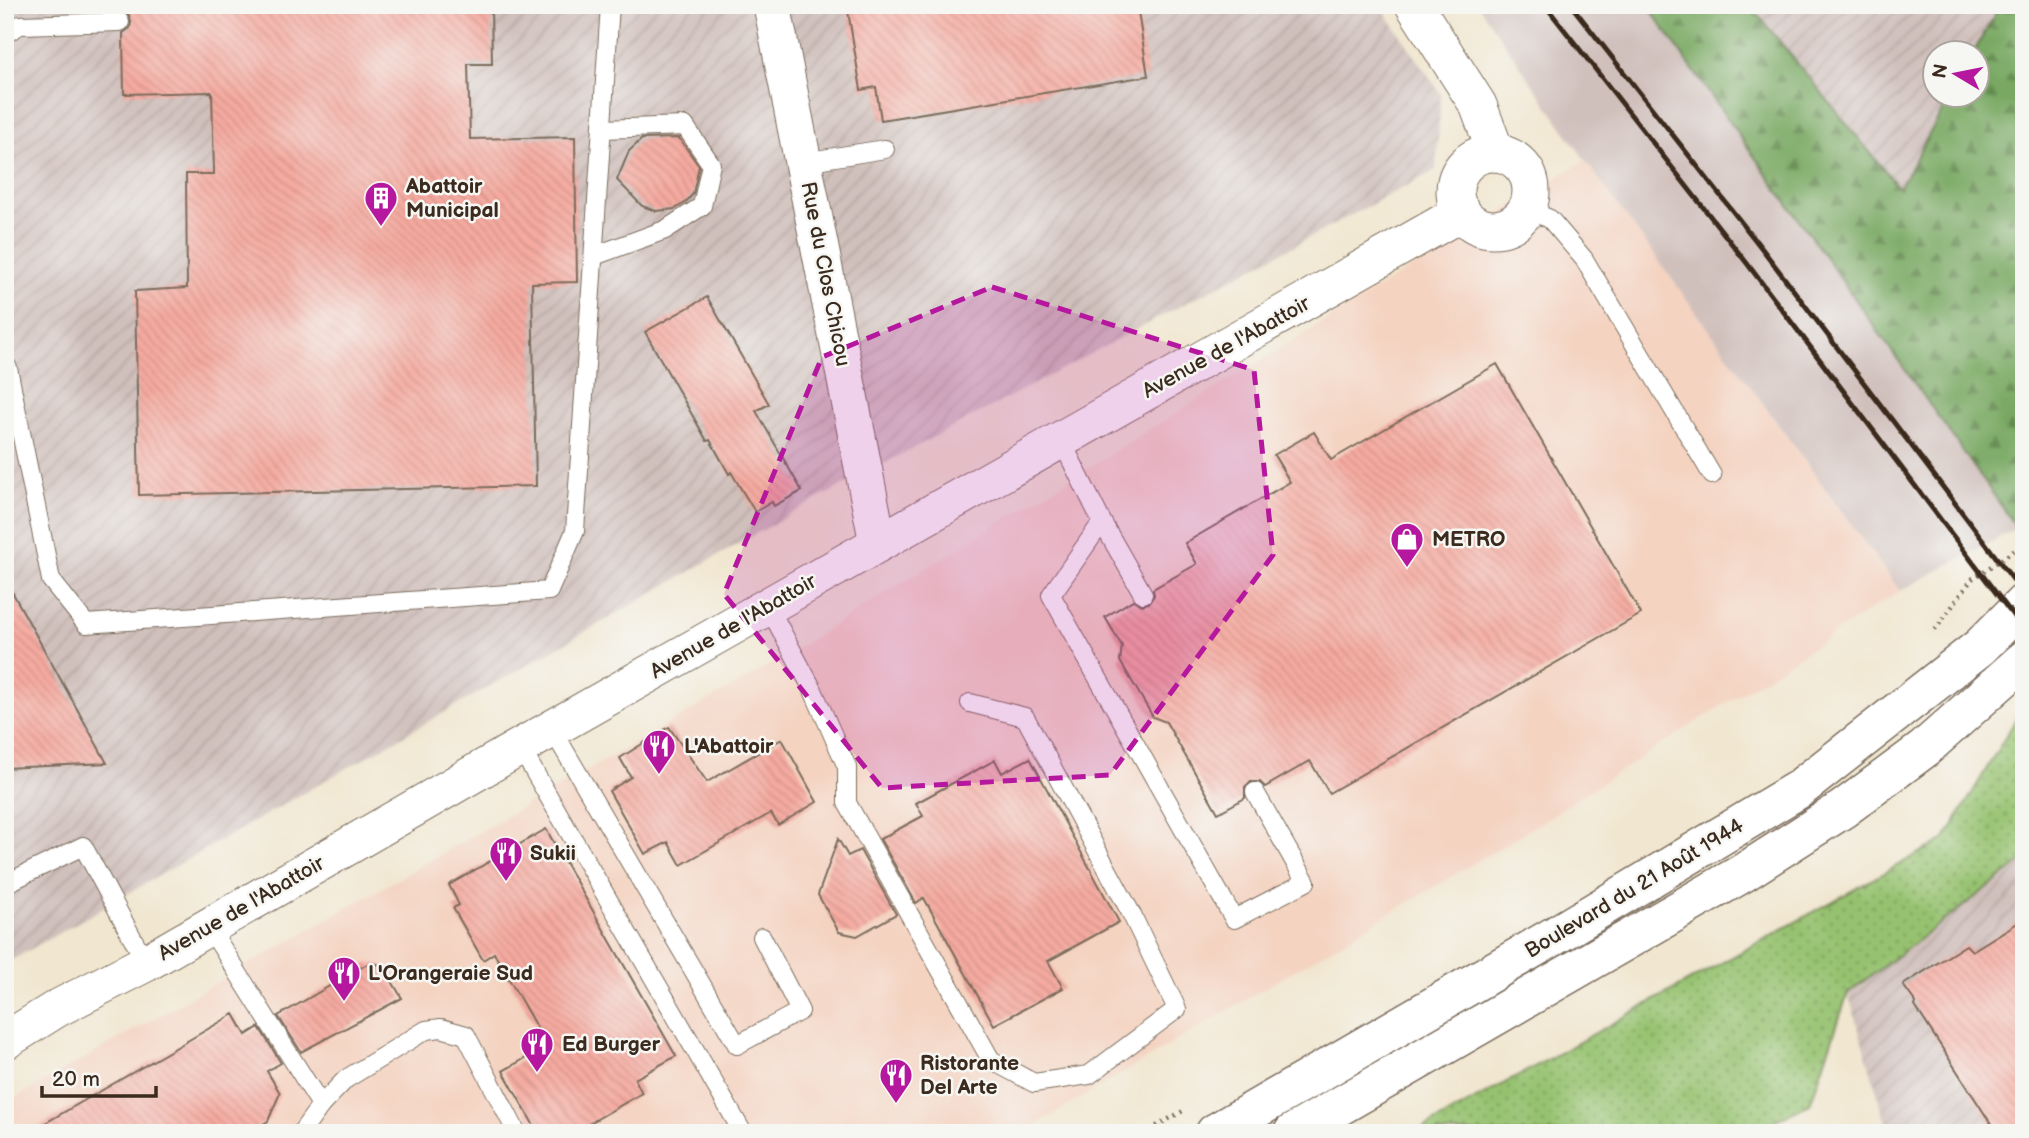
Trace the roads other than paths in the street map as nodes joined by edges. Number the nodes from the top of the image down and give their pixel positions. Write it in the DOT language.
graph roads {
  1 [pos="610,5"];
  2 [pos="772,5"];
  3 [pos="1414,5"];
  4 [pos="120,22"];
  5 [pos="5,34"];
  6 [pos="602,129"];
  7 [pos="885,149"];
  8 [pos="1496,153"];
  9 [pos="804,162"];
  10 [pos="1526,209"];
  11 [pos="1462,212"];
  12 [pos="594,256"];
  13 [pos="5,364"];
  14 [pos="1061,440"];
  15 [pos="1712,475"];
  16 [pos="1102,522"];
  17 [pos="878,543"];
  18 [pos="1143,594"];
  19 [pos="2024,603"];
  20 [pos="768,606"];
  21 [pos="2024,660"];
  22 [pos="970,703"];
  23 [pos="552,729"];
  24 [pos="520,747"];
  25 [pos="1255,792"];
  26 [pos="5,884"];
  27 [pos="209,927"];
  28 [pos="762,937"];
  29 [pos="146,963"];
  30 [pos="5,1041"];
  31 [pos="321,1105"];
  32 [pos="1201,1120"];
  33 [pos="301,1133"];
  34 [pos="517,1133"];
  35 [pos="743,1133"];
  36 [pos="1293,1133"];
  1 -- 6 [label="lane"];
  2 -- 9 [label="street, Rue du Clos Chicou"];
  3 -- 8 [label="street"];
  4 -- 5 [label="lane"];
  6 -- 12 [label="lane"];
  6 -- 12 [label="lane"];
  7 -- 9 [label="lane"];
  8 -- 10 [label="street"];
  8 -- 11 [label="street"];
  9 -- 17 [label="street, Rue du Clos Chicou"];
  10 -- 11 [label="street"];
  10 -- 15 [label="lane"];
  11 -- 14 [label="street, Avenue de l'Abattoir"];
  12 -- 13 [label="lane"];
  14 -- 16 [label="lane"];
  14 -- 17 [label="street, Avenue de l'Abattoir"];
  16 -- 18 [label="lane"];
  16 -- 25 [label="lane"];
  17 -- 20 [label="street, Avenue de l'Abattoir"];
  19 -- 32 [label="main road, Boulevard du 21 Août 1944"];
  20 -- 22 [label="lane"];
  20 -- 23 [label="street, Avenue de l'Abattoir"];
  21 -- 36 [label="main road, Boulevard du 21 Août 1944"];
  23 -- 24 [label="street, Avenue de l'Abattoir"];
  23 -- 28 [label="lane"];
  24 -- 27 [label="street, Avenue de l'Abattoir"];
  24 -- 35 [label="lane"];
  26 -- 29 [label="lane"];
  27 -- 29 [label="street, Avenue de l'Abattoir"];
  27 -- 31 [label="lane"];
  29 -- 30 [label="street, Avenue de l'Abattoir"];
  31 -- 33 [label="lane"];
  31 -- 34 [label="lane"];
}
